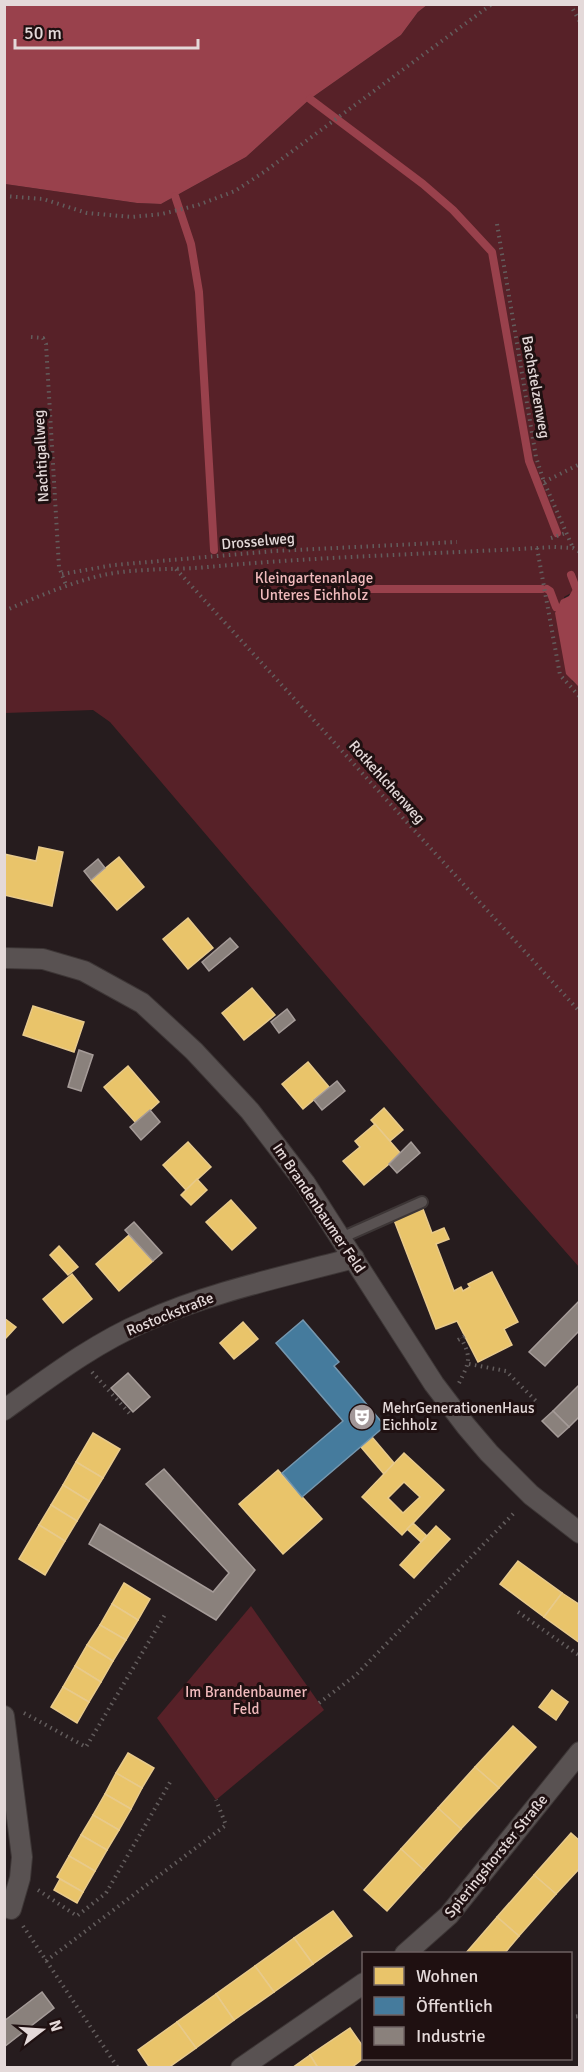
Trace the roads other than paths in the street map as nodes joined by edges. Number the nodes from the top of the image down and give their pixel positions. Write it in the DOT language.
graph roads {
  1 [pos="4,957"];
  2 [pos="422,1202"];
  3 [pos="341,1238"];
  4 [pos="354,1258"];
  5 [pos="4,1410"];
  6 [pos="579,1533"];
  7 [pos="10,1712"];
  8 [pos="579,1752"];
  9 [pos="11,1909"];
  10 [pos="406,1952"];
  11 [pos="362,1984"];
  12 [pos="241,2067"];
  1 -- 3 [label="street, Im Brandenbaumer Feld"];
  2 -- 3 [label="lane"];
  3 -- 4 [label="street, Im Brandenbaumer Feld"];
  4 -- 5 [label="street, Rostockstraße"];
  4 -- 6 [label="street, Im Brandenbaumer Feld"];
  7 -- 9 [label="street"];
  8 -- 10 [label="street, Spieringshorster Straße"];
  11 -- 12 [label="street"];
}
